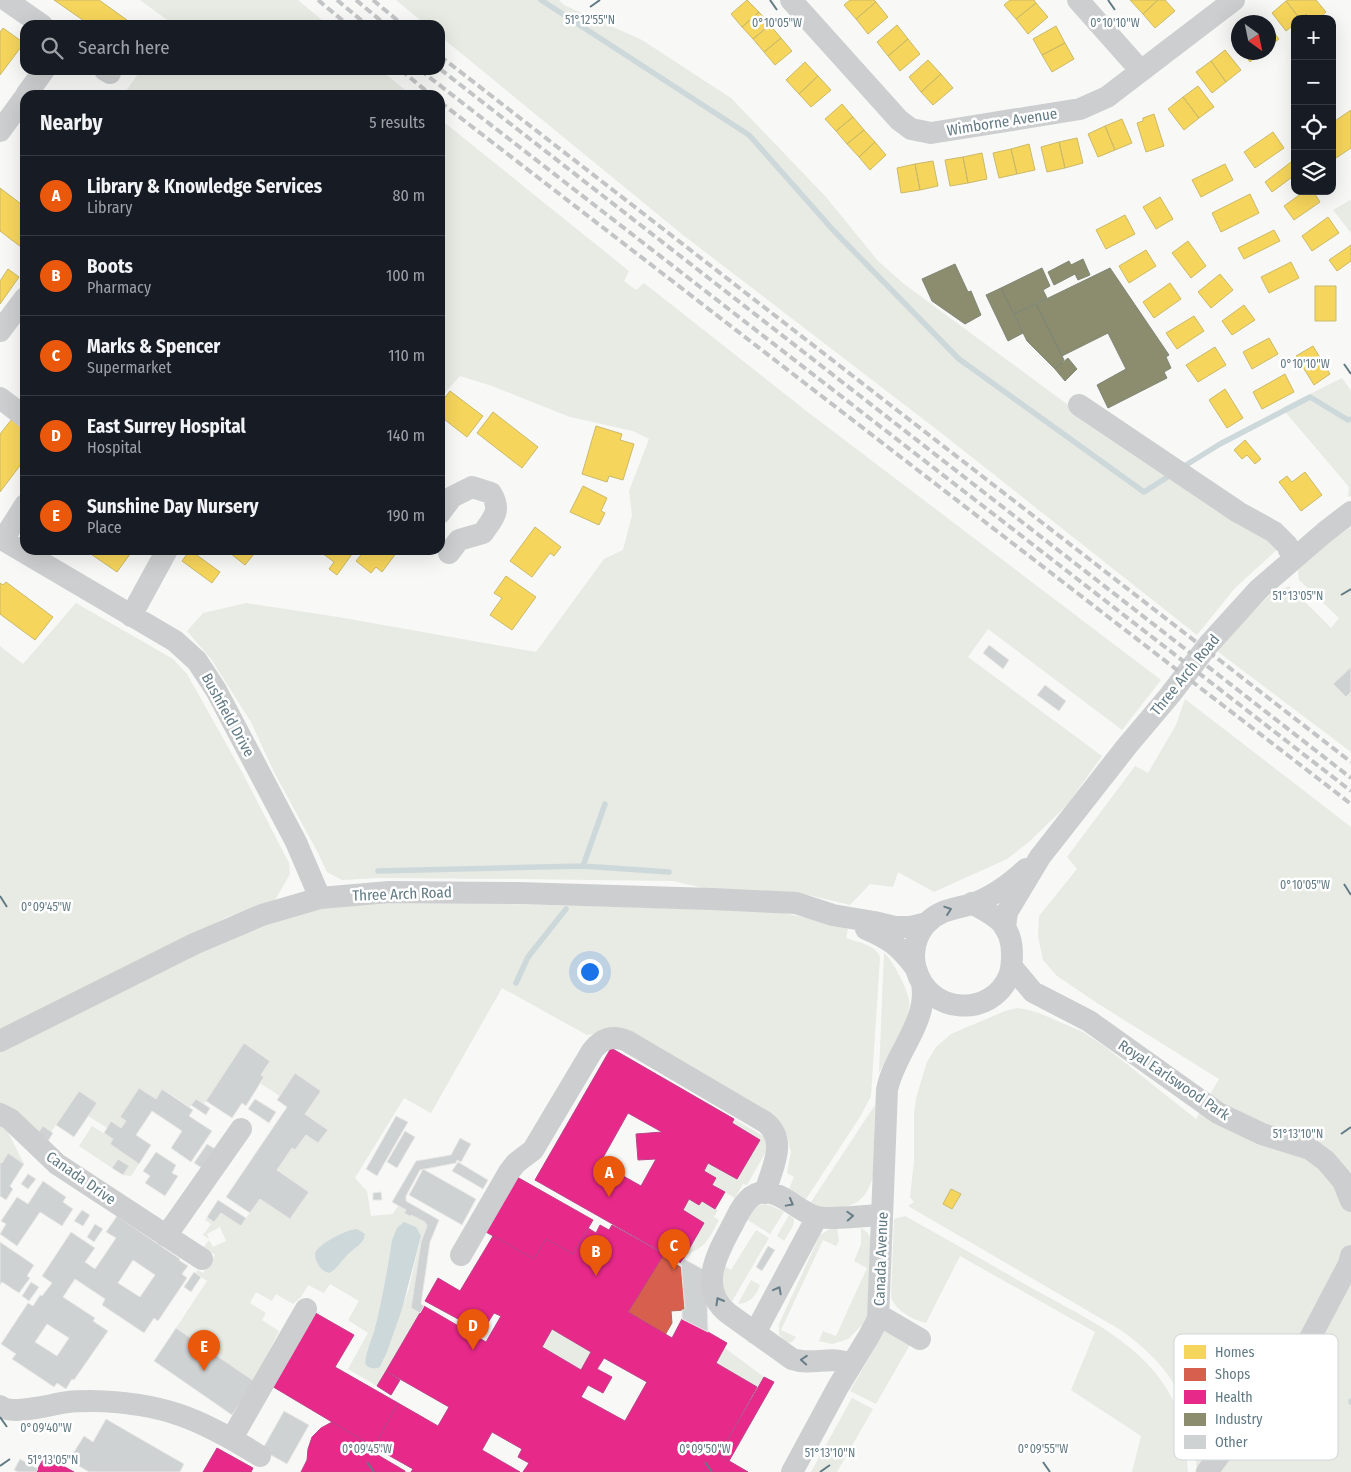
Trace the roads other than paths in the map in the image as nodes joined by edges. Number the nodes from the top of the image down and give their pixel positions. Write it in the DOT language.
graph roads {
  1 [pos="6,0"];
  2 [pos="791,0"];
  3 [pos="1078,0"];
  4 [pos="1234,0"];
  5 [pos="35,20"];
  6 [pos="1140,71"];
  7 [pos="41,75"];
  8 [pos="30,90"];
  9 [pos="20,104"];
  10 [pos="0,131"];
  11 [pos="20,305"];
  12 [pos="0,331"];
  13 [pos="0,398"];
  14 [pos="1079,405"];
  15 [pos="20,413"];
  16 [pos="445,506"];
  17 [pos="20,512"];
  18 [pos="1351,512"];
  19 [pos="1,539"];
  20 [pos="20,550"];
  21 [pos="449,553"];
  22 [pos="28,555"];
  23 [pos="163,555"];
  24 [pos="1293,559"];
  25 [pos="131,616"];
  26 [pos="1040,857"];
  27 [pos="320,898"];
  28 [pos="972,903"];
  29 [pos="833,915"];
  30 [pos="927,923"];
  31 [pos="1005,928"];
  32 [pos="1012,967"];
  33 [pos="919,975"];
  34 [pos="995,995"];
  35 [pos="962,1006"];
  36 [pos="1089,1021"];
  37 [pos="0,1041"];
  38 [pos="900,1057"];
  39 [pos="0,1114"];
  40 [pos="241,1129"];
  41 [pos="765,1193"];
  42 [pos="1351,1201"];
  43 [pos="882,1214"];
  44 [pos="818,1218"];
  45 [pos="166,1236"];
  46 [pos="461,1256"];
  47 [pos="1351,1256"];
  48 [pos="202,1260"];
  49 [pos="306,1309"];
  50 [pos="879,1315"];
  51 [pos="755,1333"];
  52 [pos="1312,1334"];
  53 [pos="920,1339"];
  54 [pos="852,1364"];
  55 [pos="0,1406"];
  56 [pos="232,1438"];
  57 [pos="260,1456"];
  58 [pos="1216,1460"];
  59 [pos="792,1472"];
  60 [pos="1207,1472"];
  1 -- 5 [label="street"];
  2 -- 6 [label="street, Wimborne Avenue"];
  3 -- 6 [label="street"];
  4 -- 6 [label="street, Wimborne Avenue"];
  7 -- 8 [label="street"];
  9 -- 10 [label="street"];
  11 -- 12 [label="street"];
  13 -- 15 [label="street"];
  14 -- 24 [label="street"];
  16 -- 21 [label="street"];
  17 -- 19 [label="street"];
  18 -- 24 [label="street, Three Arch Road"];
  19 -- 20 [label="street, Bushfield Drive"];
  22 -- 25 [label="street, Bushfield Drive"];
  23 -- 25 [label="street"];
  24 -- 26 [label="street, Three Arch Road"];
  25 -- 27 [label="street, Bushfield Drive"];
  26 -- 28 [label="street, Three Arch Road"];
  26 -- 31 [label="street, Three Arch Road"];
  27 -- 29 [label="street, Three Arch Road"];
  27 -- 37 [label="street, Three Arch Road"];
  30 -- 28 [label="street, one-way"];
  28 -- 31 [label="street"];
  29 -- 30 [label="street, Three Arch Road"];
  29 -- 33 [label="street, Three Arch Road"];
  30 -- 33 [label="street"];
  31 -- 32 [label="street"];
  32 -- 34 [label="street"];
  32 -- 36 [label="street, Royal Earlswood Park"];
  33 -- 35 [label="street"];
  33 -- 38 [label="street, Canada Avenue"];
  34 -- 35 [label="street"];
  34 -- 36 [label="street, Royal Earlswood Park"];
  35 -- 38 [label="street, Canada Avenue"];
  36 -- 42 [label="street, Royal Earlswood Park"];
  38 -- 43 [label="street, Canada Avenue"];
  39 -- 45 [label="street, Canada Drive"];
  40 -- 45 [label="street"];
  41 -- 44 [label="street, one-way"];
  41 -- 46 [label="street"];
  51 -- 41 [label="street, one-way"];
  44 -- 43 [label="street, one-way"];
  43 -- 50 [label="street, Canada Avenue"];
  51 -- 44 [label="street, one-way"];
  45 -- 48 [label="street, Canada Drive"];
  47 -- 52 [label="street"];
  49 -- 56 [label="street"];
  50 -- 53 [label="street"];
  50 -- 54 [label="street, Canada Avenue"];
  54 -- 51 [label="street, one-way"];
  54 -- 59 [label="street, Canada Avenue"];
  55 -- 56 [label="street"];
  56 -- 57 [label="street"];
  58 -- 60 [label="street"];
}
